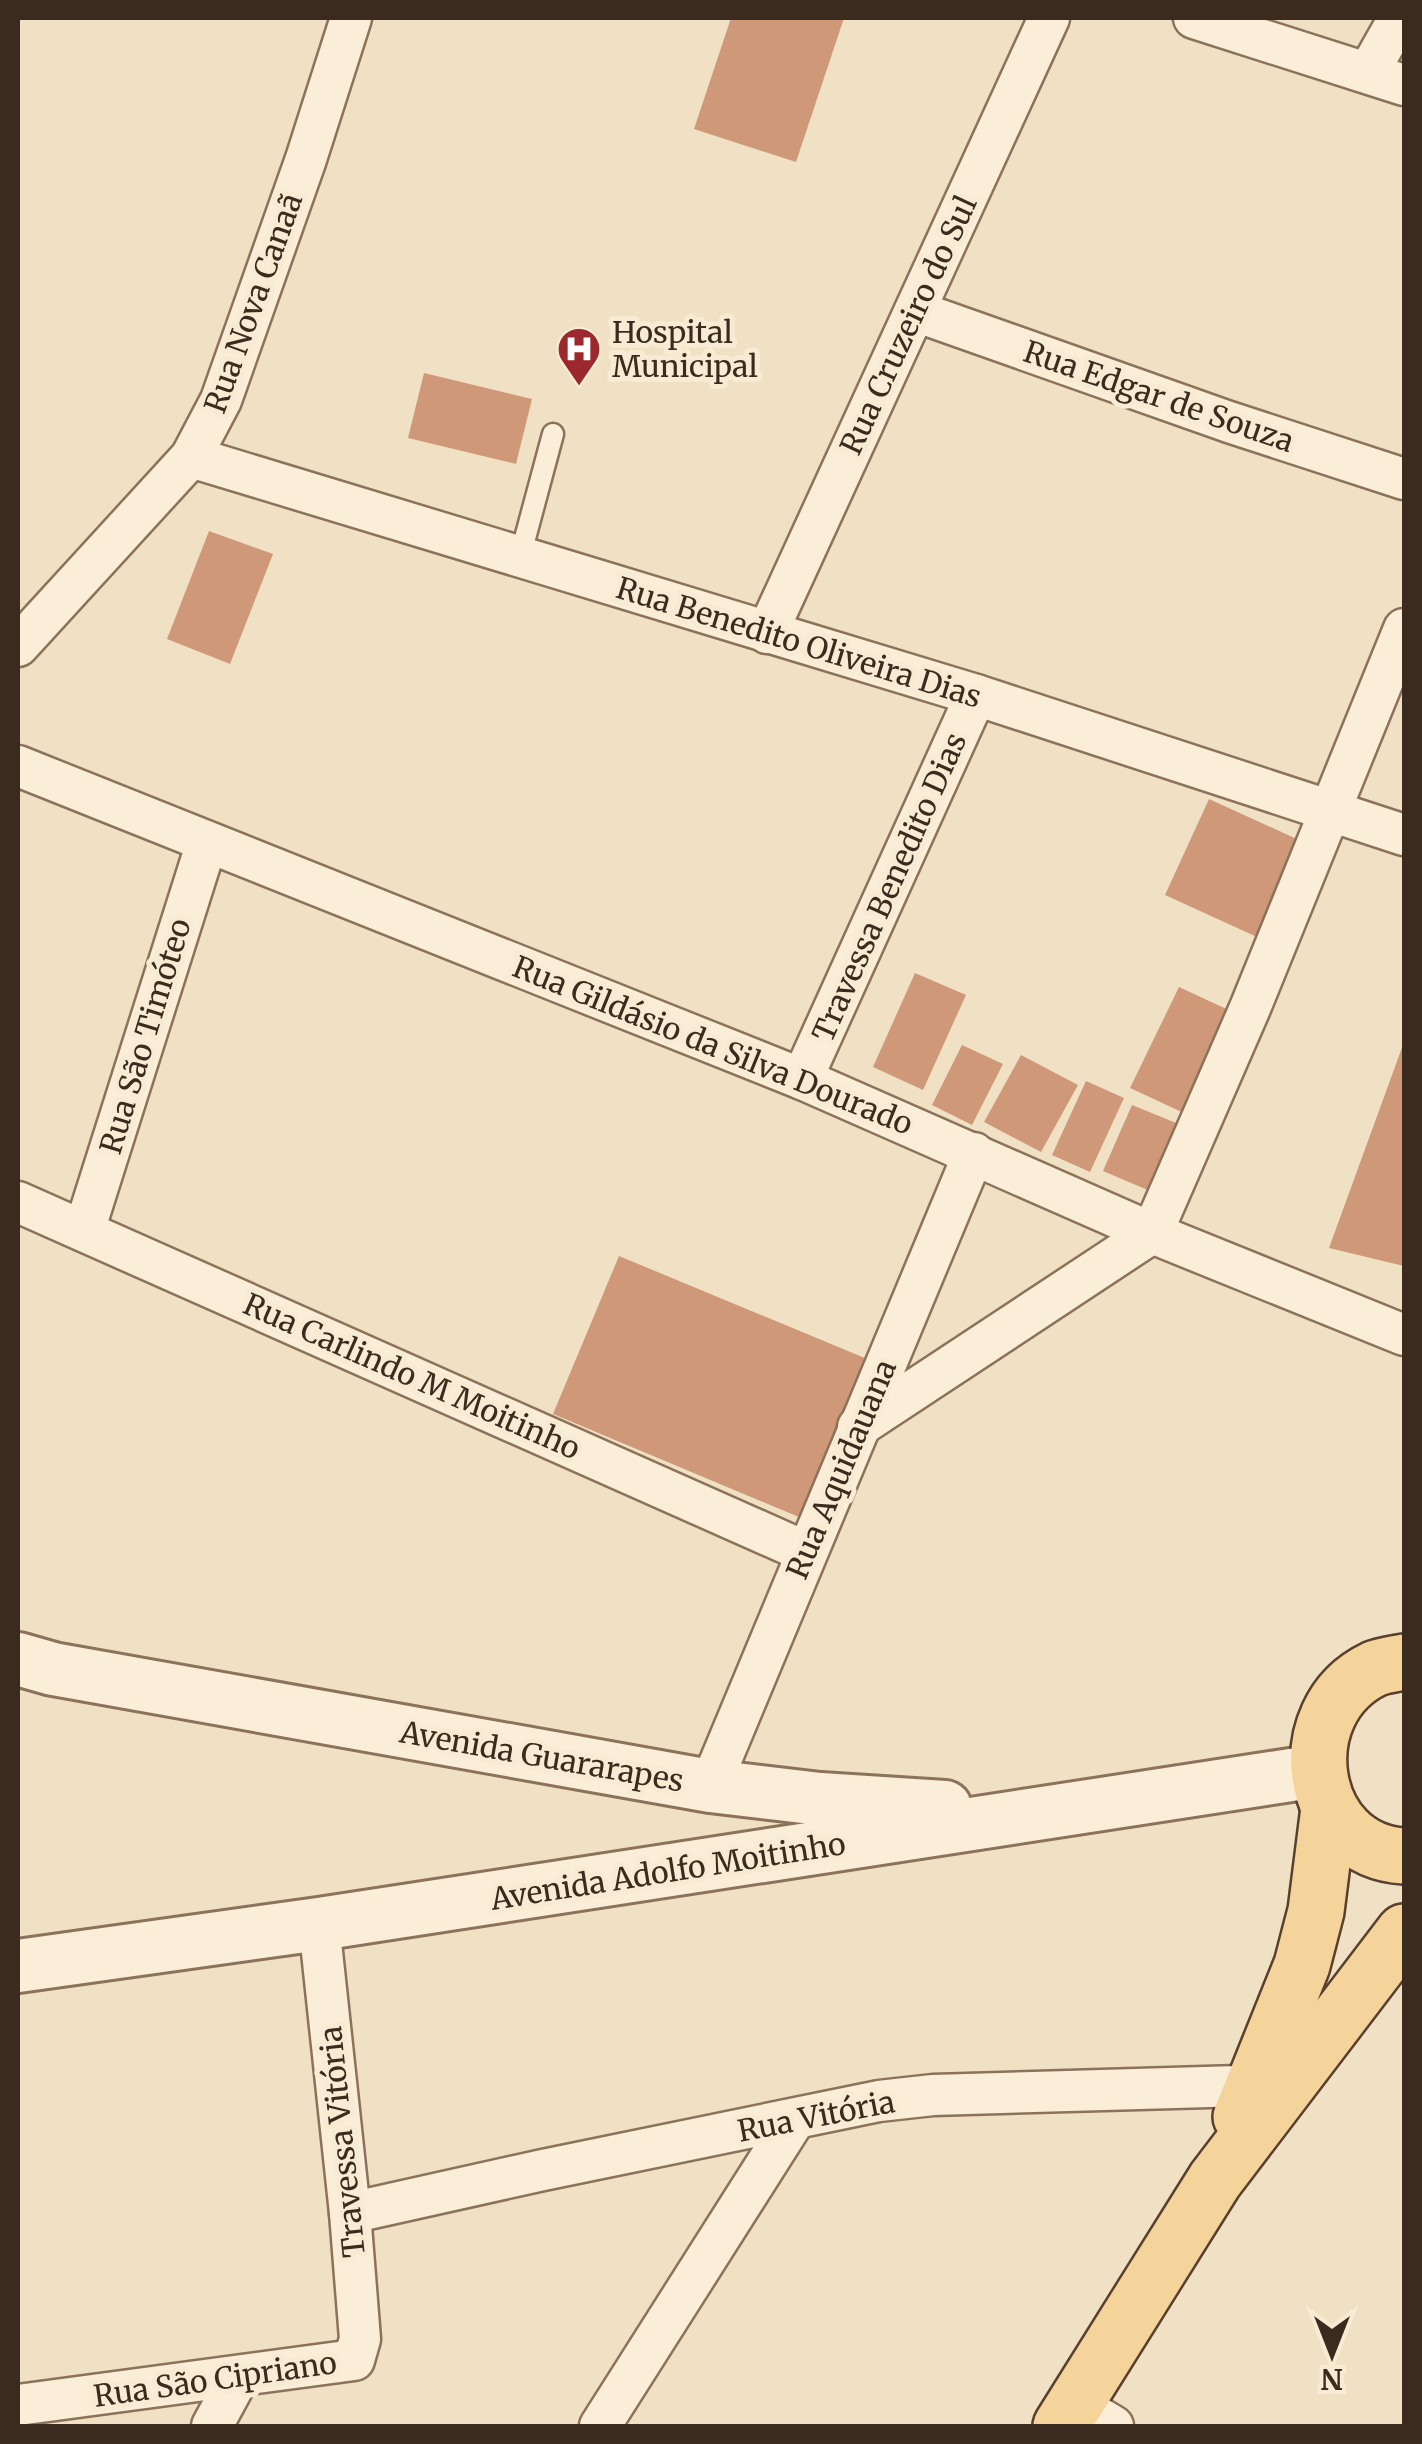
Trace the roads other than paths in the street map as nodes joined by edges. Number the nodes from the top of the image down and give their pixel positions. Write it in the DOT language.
graph roads {
  1 [pos="351,18"];
  2 [pos="1049,18"];
  3 [pos="1194,18"];
  4 [pos="1399,18"];
  5 [pos="1386,79"];
  6 [pos="915,311"];
  7 [pos="553,434"];
  8 [pos="191,457"];
  9 [pos="1404,479"];
  10 [pos="520,557"];
  11 [pos="1404,629"];
  12 [pos="766,633"];
  13 [pos="18,646"];
  14 [pos="976,694"];
  15 [pos="18,766"];
  16 [pos="1331,809"];
  17 [pos="1404,835"];
  18 [pos="206,842"];
  19 [pos="802,1079"];
  20 [pos="974,1153"];
  21 [pos="18,1202"];
  22 [pos="84,1230"];
  23 [pos="1152,1232"];
  24 [pos="1404,1335"];
  25 [pos="858,1427"];
  26 [pos="806,1552"];
  27 [pos="18,1659"];
  28 [pos="1404,1662"];
  29 [pos="710,1786"];
  30 [pos="1323,1790"];
  31 [pos="1072,1809"];
  32 [pos="1404,1856"];
  33 [pos="319,1924"];
  34 [pos="1404,1932"];
  35 [pos="18,1966"];
  36 [pos="1272,2085"];
  37 [pos="795,2118"];
  38 [pos="350,2213"];
  39 [pos="354,2360"];
  40 [pos="238,2378"];
  41 [pos="18,2406"];
  42 [pos="1083,2419"];
  43 [pos="212,2426"];
  44 [pos="600,2426"];
  1 -- 8 [label="street, Rua Nova Canaã"];
  2 -- 6 [label="street, Rua Cruzeiro do Sul"];
  3 -- 5 [label="street"];
  4 -- 5 [label="street"];
  6 -- 9 [label="street, Rua Edgar de Souza"];
  6 -- 12 [label="street, Rua Cruzeiro do Sul"];
  7 -- 10 [label="lane"];
  8 -- 10 [label="street, Rua Benedito Oliveira Dias"];
  8 -- 13 [label="street, Rua Nova Canaã"];
  10 -- 12 [label="street, Rua Benedito Oliveira Dias"];
  11 -- 16 [label="street"];
  12 -- 14 [label="street, Rua Benedito Oliveira Dias"];
  14 -- 16 [label="street, Rua Benedito Oliveira Dias"];
  14 -- 19 [label="street, Travessa Benedito Dias"];
  15 -- 18 [label="street, Rua Gildásio da Silva Dourado"];
  16 -- 17 [label="street, Rua Benedito Oliveira Dias"];
  16 -- 23 [label="street"];
  18 -- 19 [label="street, Rua Gildásio da Silva Dourado"];
  18 -- 22 [label="street, Rua São Timóteo"];
  19 -- 20 [label="street, Rua Gildásio da Silva Dourado"];
  20 -- 23 [label="street, Rua Gildásio da Silva Dourado"];
  20 -- 25 [label="street, Rua Aquidauana"];
  21 -- 22 [label="street, Rua Carlindo M Moitinho"];
  22 -- 26 [label="street, Rua Carlindo M Moitinho"];
  23 -- 24 [label="street, Rua Gildásio da Silva Dourado"];
  23 -- 25 [label="street"];
  25 -- 26 [label="street, Rua Aquidauana"];
  26 -- 29 [label="street, Rua Aquidauana"];
  27 -- 29 [label="street, Avenida Guararapes"];
  28 -- 30 [label="main road"];
  29 -- 31 [label="street, Avenida Guararapes"];
  30 -- 31 [label="street, Avenida Adolfo Moitinho"];
  30 -- 32 [label="main road"];
  30 -- 36 [label="main road"];
  31 -- 33 [label="street, Avenida Adolfo Moitinho"];
  33 -- 35 [label="street, Avenida Adolfo Moitinho"];
  33 -- 38 [label="street, Travessa Vitória"];
  34 -- 36 [label="main road"];
  36 -- 37 [label="street, Rua Vitória"];
  36 -- 42 [label="main road"];
  37 -- 38 [label="street, Rua Vitória"];
  37 -- 44 [label="street"];
  38 -- 39 [label="street, Travessa Vitória"];
  39 -- 40 [label="street, Rua São Cipriano"];
  40 -- 41 [label="street, Rua São Cipriano"];
  40 -- 43 [label="street"];
}
